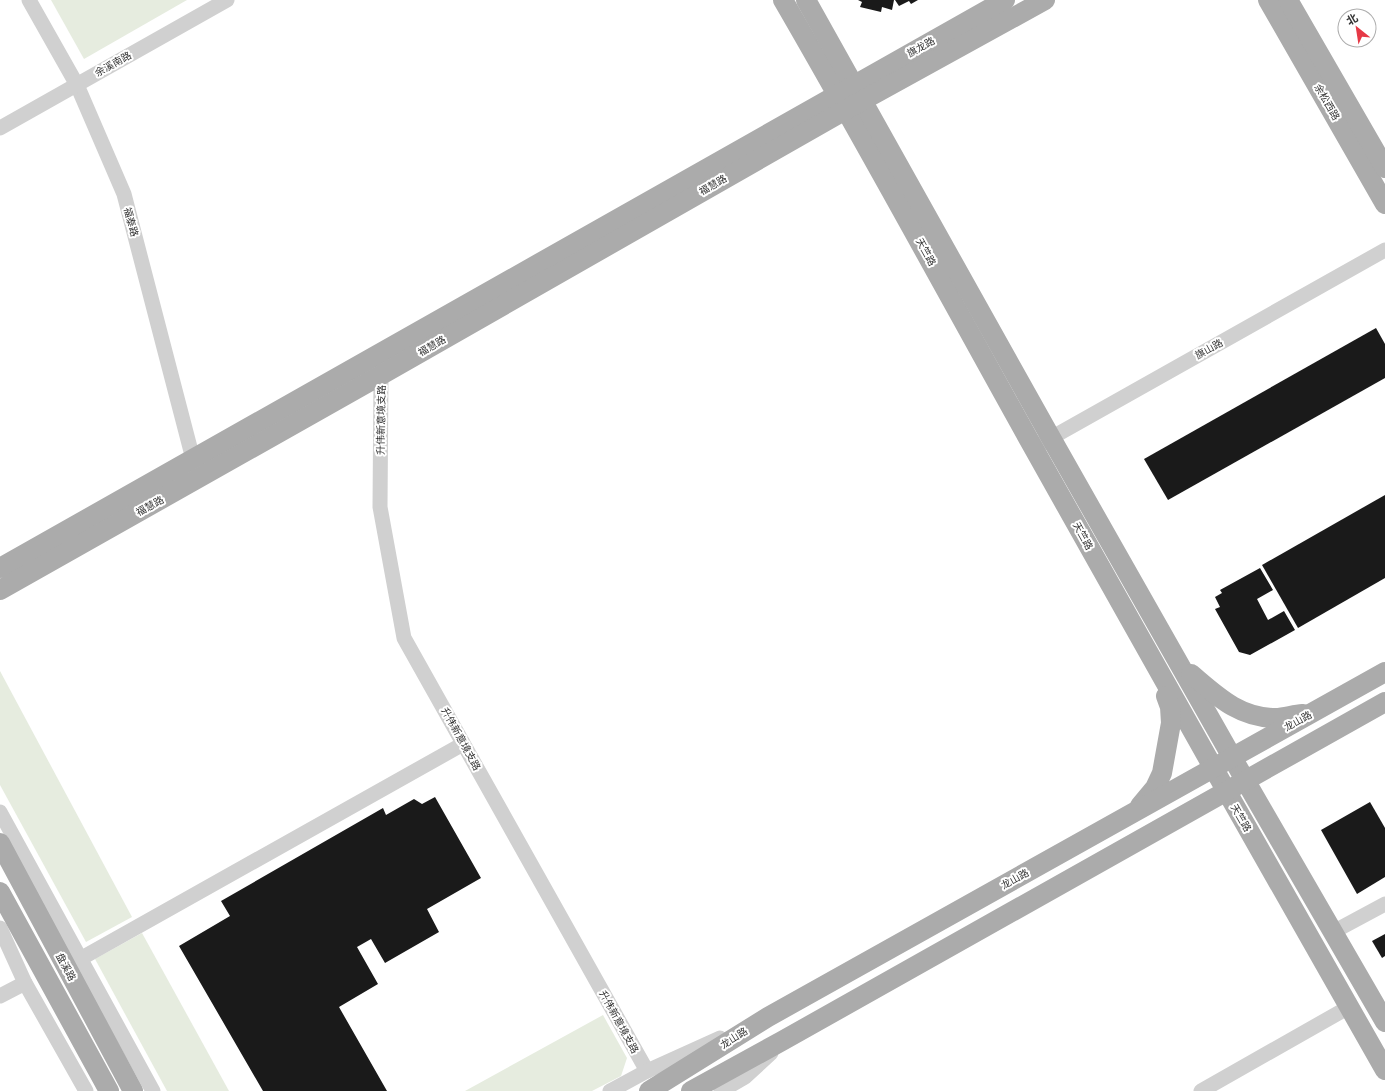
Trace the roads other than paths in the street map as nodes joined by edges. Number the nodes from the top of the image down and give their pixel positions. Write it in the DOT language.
graph roads {
  1 [pos="29,0"];
  2 [pos="227,0"];
  3 [pos="784,0"];
  4 [pos="806,0"];
  5 [pos="1005,0"];
  6 [pos="1045,0"];
  7 [pos="1268,0"];
  8 [pos="1288,0"];
  9 [pos="77,84"];
  10 [pos="850,97"];
  11 [pos="0,128"];
  12 [pos="1385,168"];
  13 [pos="1385,204"];
  14 [pos="1385,250"];
  15 [pos="381,375"];
  16 [pos="1050,438"];
  17 [pos="1034,448"];
  18 [pos="193,459"];
  19 [pos="0,568"];
  20 [pos="0,590"];
  21 [pos="1154,662"];
  22 [pos="1180,666"];
  23 [pos="1385,672"];
  24 [pos="1385,702"];
  25 [pos="1315,712"];
  26 [pos="463,744"];
  27 [pos="1233,758"];
  28 [pos="1213,769"];
  29 [pos="1246,780"];
  30 [pos="1226,791"];
  31 [pos="0,812"];
  32 [pos="1132,814"];
  33 [pos="0,843"];
  34 [pos="0,892"];
  35 [pos="1385,904"];
  36 [pos="0,928"];
  37 [pos="1333,932"];
  38 [pos="80,959"];
  39 [pos="25,983"];
  40 [pos="0,996"];
  41 [pos="1349,1007"];
  42 [pos="768,1017"];
  43 [pos="1385,1022"];
  44 [pos="782,1041"];
  45 [pos="1385,1070"];
  46 [pos="647,1071"];
  47 [pos="86,1091"];
  48 [pos="109,1091"];
  49 [pos="133,1091"];
  50 [pos="153,1091"];
  51 [pos="610,1091"];
  52 [pos="649,1091"];
  53 [pos="691,1091"];
  54 [pos="721,1091"];
  55 [pos="1201,1091"];
  1 -- 9 [label="street, 福泰路"];
  2 -- 9 [label="street, 余溪南路"];
  3 -- 10 [label="main road, 天竺路"];
  4 -- 10 [label="main road, 天竺路"];
  5 -- 10 [label="main road, 旗龙路"];
  6 -- 10 [label="main road"];
  7 -- 13 [label="main road, 余松西路"];
  8 -- 12 [label="main road, 余松西路"];
  9 -- 11 [label="street, 余溪南路"];
  9 -- 18 [label="street, 福泰路"];
  10 -- 15 [label="main road, 福慧路"];
  10 -- 16 [label="main road, 天竺路"];
  10 -- 17 [label="main road, 天竺路"];
  10 -- 18 [label="main road, 福慧路"];
  14 -- 16 [label="street, 旗山路"];
  15 -- 20 [label="main road, 福慧路"];
  15 -- 26 [label="street, 升伟新意境支路"];
  16 -- 17 [label="street, 旗山路"];
  16 -- 22 [label="main road, 天竺路"];
  17 -- 21 [label="main road, 天竺路"];
  18 -- 19 [label="main road, 福慧路"];
  21 -- 28 [label="main road, 天竺路"];
  21 -- 32 [label="main road"];
  22 -- 25 [label="main road"];
  22 -- 27 [label="main road, 天竺路"];
  23 -- 25 [label="main road, 龙山路"];
  24 -- 29 [label="main road"];
  25 -- 27 [label="main road, 龙山路"];
  26 -- 38 [label="street"];
  26 -- 46 [label="street, 升伟新意境支路"];
  27 -- 28 [label="main road, 龙山路"];
  27 -- 29 [label="main road, 天竺路"];
  28 -- 30 [label="main road, 天竺路"];
  28 -- 32 [label="main road, 龙山路"];
  29 -- 30 [label="main road"];
  29 -- 37 [label="main road, 天竺路"];
  30 -- 41 [label="main road, 天竺路"];
  30 -- 44 [label="main road"];
  31 -- 38 [label="street"];
  32 -- 42 [label="main road, 龙山路"];
  33 -- 49 [label="main road, 盘溪路"];
  34 -- 48 [label="main road"];
  35 -- 37 [label="street"];
  36 -- 39 [label="street"];
  37 -- 43 [label="main road, 天竺路"];
  38 -- 50 [label="street"];
  39 -- 40 [label="street"];
  39 -- 47 [label="street"];
  41 -- 45 [label="main road, 天竺路"];
  41 -- 55 [label="street"];
  42 -- 46 [label="street"];
  42 -- 52 [label="main road, 龙山路"];
  44 -- 53 [label="main road"];
  44 -- 54 [label="street"];
  46 -- 51 [label="street"];
}
